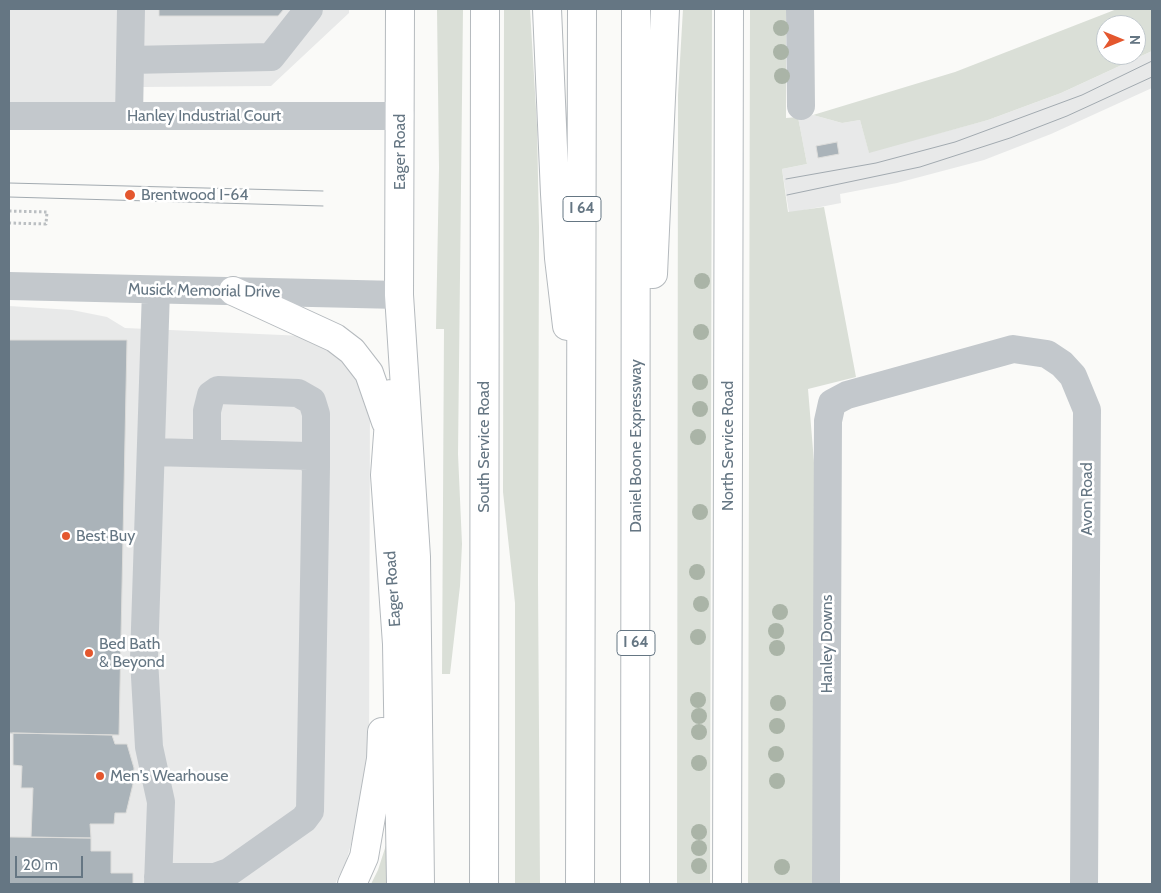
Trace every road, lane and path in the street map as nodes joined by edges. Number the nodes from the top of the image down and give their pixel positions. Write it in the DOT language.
graph roads {
  1 [pos="131,9"];
  2 [pos="309,9"];
  3 [pos="400,9"];
  4 [pos="485,9"];
  5 [pos="547,9"];
  6 [pos="582,9"];
  7 [pos="636,9"];
  8 [pos="665,9"];
  9 [pos="729,9"];
  10 [pos="800,9"];
  11 [pos="130,60"];
  12 [pos="800,106"];
  13 [pos="9,116"];
  14 [pos="129,116"];
  15 [pos="400,116"];
  16 [pos="9,211"];
  17 [pos="9,223"];
  18 [pos="9,286"];
  19 [pos="156,290"];
  20 [pos="233,291"];
  21 [pos="399,295"];
  22 [pos="637,402"];
  23 [pos="832,403"];
  24 [pos="582,409"];
  25 [pos="389,428"];
  26 [pos="151,452"];
  27 [pos="207,453"];
  28 [pos="316,467"];
  29 [pos="385,475"];
  30 [pos="158,881"];
  31 [pos="352,884"];
  32 [pos="401,884"];
  33 [pos="420,884"];
  34 [pos="484,884"];
  35 [pos="580,884"];
  36 [pos="635,884"];
  37 [pos="727,884"];
  38 [pos="826,884"];
  39 [pos="1084,884"];
  1 -- 11 [label="street"];
  2 -- 11 [label="street"];
  3 -- 15 [label="main road, Eager Road"];
  4 -- 34 [label="main road, South Service Road"];
  5 -- 24 [label="main road"];
  6 -- 24 [label="main road, I 64"];
  7 -- 22 [label="main road, Daniel Boone Expressway / I 64"];
  8 -- 22 [label="main road"];
  9 -- 37 [label="main road, North Service Road"];
  10 -- 12 [label="street"];
  11 -- 14 [label="street"];
  13 -- 14 [label="street, Hanley Industrial Court"];
  14 -- 15 [label="street, Hanley Industrial Court"];
  15 -- 21 [label="main road, Eager Road"];
  16 -- 17 [label="path"];
  18 -- 19 [label="street, Musick Memorial Drive"];
  19 -- 20 [label="street, Musick Memorial Drive"];
  19 -- 26 [label="street"];
  20 -- 21 [label="street, Musick Memorial Drive"];
  20 -- 25 [label="main road"];
  21 -- 25 [label="main road, Eager Road"];
  21 -- 33 [label="main road, Eager Road"];
  22 -- 36 [label="main road, Daniel Boone Expressway / I 64"];
  23 -- 38 [label="street, Hanley Downs"];
  23 -- 39 [label="street, Avon Road"];
  24 -- 35 [label="main road, I 64"];
  25 -- 29 [label="main road, Eager Road"];
  26 -- 27 [label="street"];
  26 -- 30 [label="street"];
  27 -- 28 [label="street"];
  27 -- 28 [label="street"];
  28 -- 30 [label="street"];
  29 -- 31 [label="main road"];
  29 -- 32 [label="main road, Eager Road"];
}
